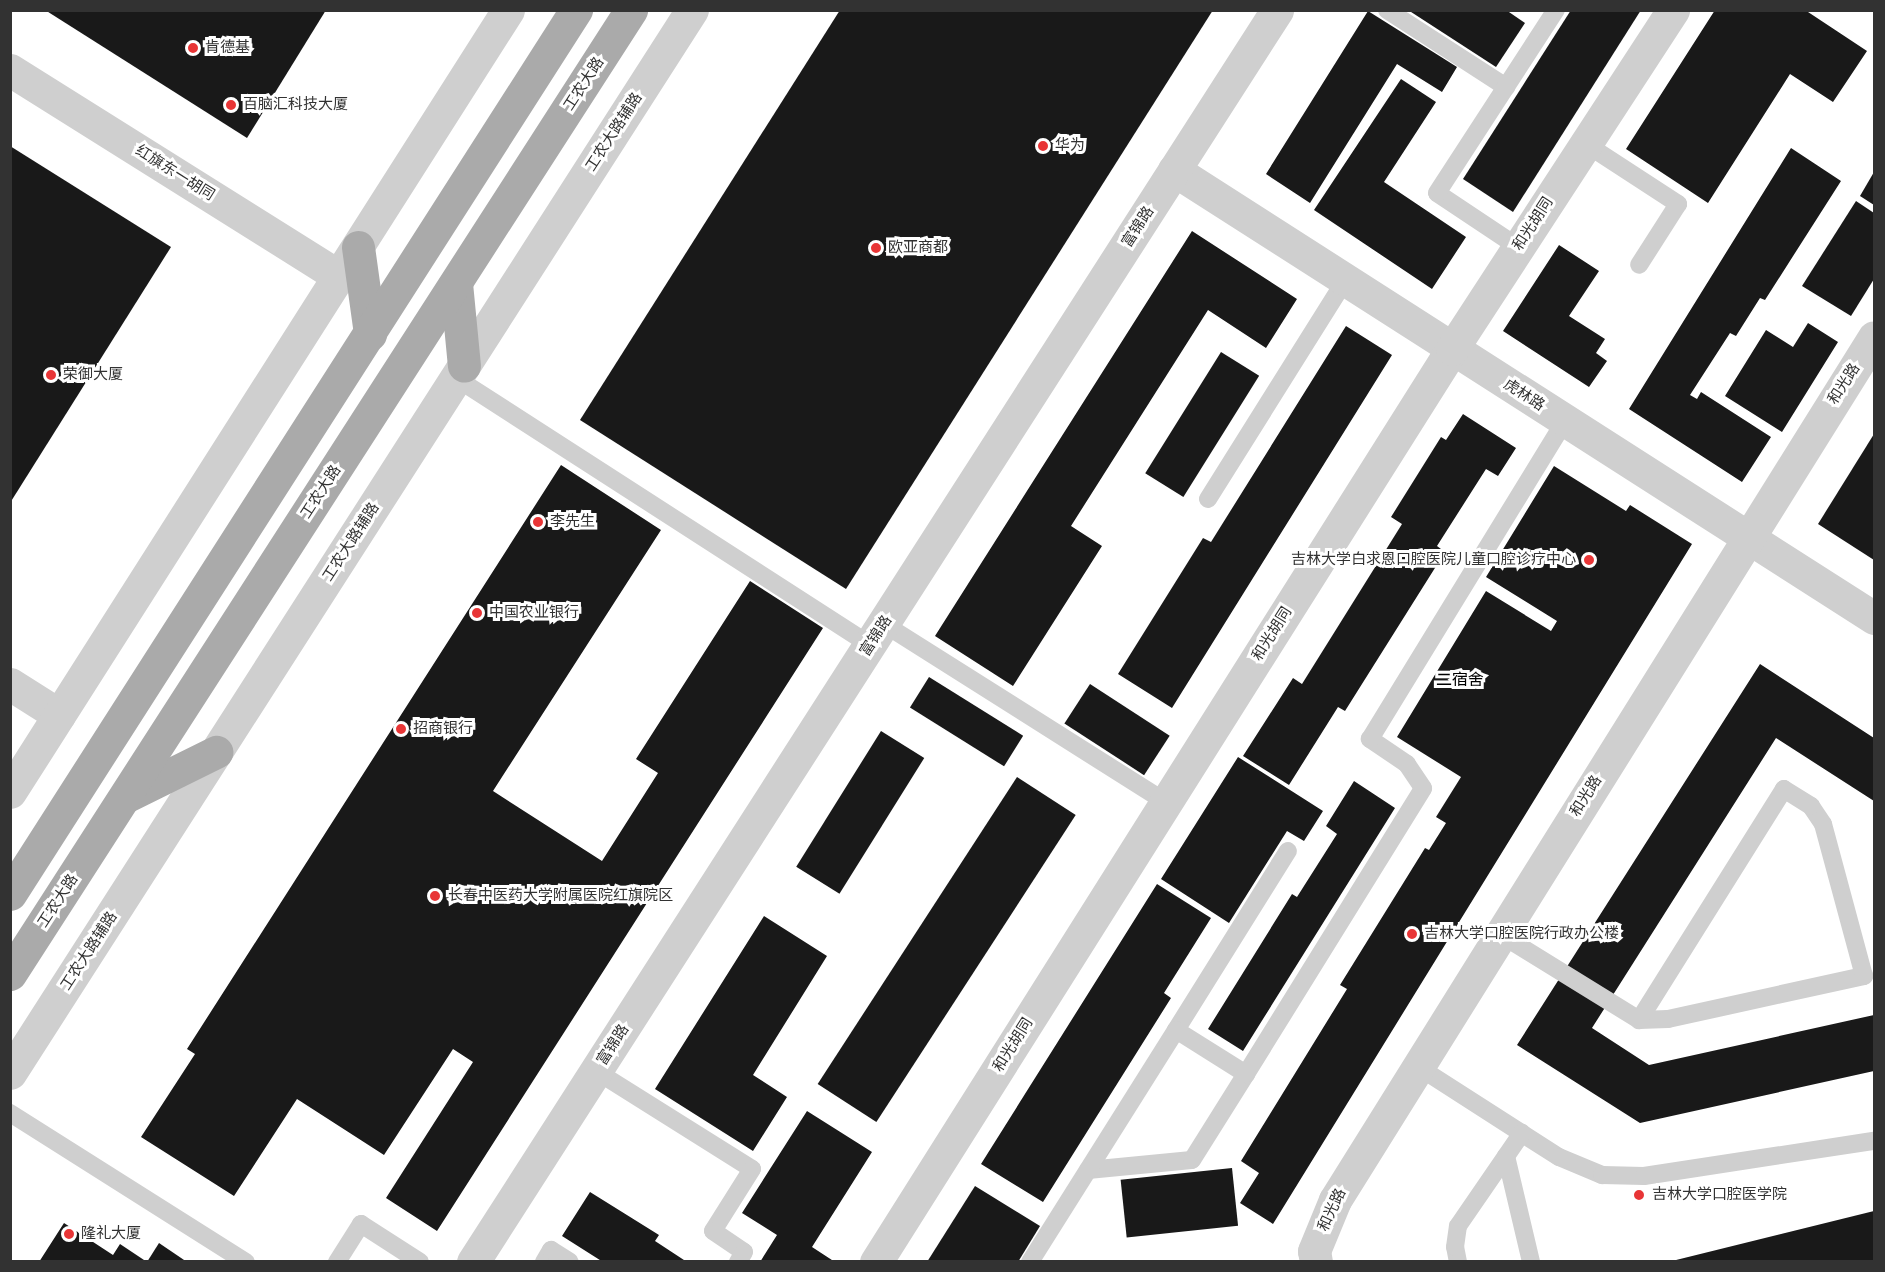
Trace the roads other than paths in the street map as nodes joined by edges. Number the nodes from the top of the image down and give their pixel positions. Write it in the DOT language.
graph roads {
  1 [pos="508,10"];
  2 [pos="576,10"];
  3 [pos="631,10"];
  4 [pos="692,10"];
  5 [pos="1277,10"];
  6 [pos="1387,10"];
  7 [pos="1556,10"];
  8 [pos="1673,10"];
  9 [pos="10,70"];
  10 [pos="1506,87"];
  11 [pos="1586,144"];
  12 [pos="1174,170"];
  13 [pos="358,247"];
  14 [pos="1518,247"];
  15 [pos="1639,265"];
  16 [pos="339,276"];
  17 [pos="1346,279"];
  18 [pos="456,283"];
  19 [pos="370,334"];
  20 [pos="1875,337"];
  21 [pos="1452,349"];
  22 [pos="460,372"];
  23 [pos="1565,421"];
  24 [pos="1208,499"];
  25 [pos="1746,537"];
  26 [pos="1875,618"];
  27 [pos="877,634"];
  28 [pos="10,684"];
  29 [pos="59,715"];
  30 [pos="216,752"];
  31 [pos="10,792"];
  32 [pos="125,797"];
  33 [pos="1166,802"];
  34 [pos="1288,851"];
  35 [pos="10,894"];
  36 [pos="1500,934"];
  37 [pos="10,974"];
  38 [pos="1639,1020"];
  39 [pos="1176,1030"];
  40 [pos="1417,1066"];
  41 [pos="596,1071"];
  42 [pos="10,1072"];
  43 [pos="1245,1074"];
  44 [pos="10,1113"];
  45 [pos="1522,1133"];
  46 [pos="1875,1141"];
  47 [pos="1506,1156"];
  48 [pos="1088,1170"];
  49 [pos="246,1262"];
  50 [pos="337,1262"];
  51 [pos="420,1262"];
  52 [pos="473,1262"];
  53 [pos="544,1262"];
  54 [pos="570,1262"];
  55 [pos="738,1262"];
  56 [pos="876,1262"];
  57 [pos="1030,1262"];
  58 [pos="1316,1262"];
  59 [pos="1458,1262"];
  60 [pos="1532,1262"];
  1 -- 13 [label="street"];
  2 -- 19 [label="main road"];
  3 -- 18 [label="main road, 工农大路"];
  4 -- 22 [label="street, 工农大路辅路"];
  5 -- 12 [label="street, 富锦路"];
  6 -- 10 [label="lane"];
  7 -- 10 [label="lane"];
  8 -- 11 [label="street, 和光胡同"];
  9 -- 16 [label="street, 红旗东一胡同"];
  10 -- 14 [label="lane"];
  11 -- 14 [label="street, 和光胡同"];
  11 -- 15 [label="lane"];
  12 -- 17 [label="street, 虎林路"];
  12 -- 27 [label="street, 富锦路"];
  13 -- 16 [label="street"];
  13 -- 19 [label="main road"];
  14 -- 21 [label="street, 和光胡同"];
  16 -- 29 [label="street"];
  17 -- 21 [label="street, 虎林路"];
  17 -- 24 [label="lane"];
  18 -- 22 [label="main road"];
  18 -- 32 [label="main road, 工农大路"];
  19 -- 35 [label="main road"];
  20 -- 25 [label="street, 和光路"];
  21 -- 23 [label="street, 虎林路"];
  21 -- 33 [label="street, 和光胡同"];
  22 -- 27 [label="lane"];
  22 -- 30 [label="street, 工农大路辅路"];
  23 -- 25 [label="street, 虎林路"];
  23 -- 43 [label="lane"];
  25 -- 26 [label="street, 虎林路"];
  25 -- 36 [label="street, 和光路"];
  27 -- 33 [label="lane"];
  27 -- 41 [label="street, 富锦路"];
  28 -- 29 [label="street"];
  29 -- 31 [label="street"];
  30 -- 32 [label="main road"];
  30 -- 42 [label="street, 工农大路辅路"];
  32 -- 37 [label="main road, 工农大路"];
  33 -- 56 [label="street, 和光胡同"];
  34 -- 39 [label="lane"];
  36 -- 38 [label="lane"];
  36 -- 40 [label="street, 和光路"];
  38 -- 38 [label="lane"];
  39 -- 43 [label="lane"];
  39 -- 48 [label="lane"];
  40 -- 45 [label="lane"];
  40 -- 58 [label="street, 和光路"];
  41 -- 52 [label="street, 富锦路"];
  41 -- 55 [label="lane"];
  43 -- 48 [label="lane"];
  44 -- 49 [label="lane"];
  45 -- 46 [label="lane"];
  45 -- 47 [label="lane"];
  47 -- 59 [label="lane"];
  47 -- 60 [label="lane"];
  48 -- 57 [label="lane"];
  50 -- 51 [label="lane"];
  53 -- 54 [label="lane"];
}
